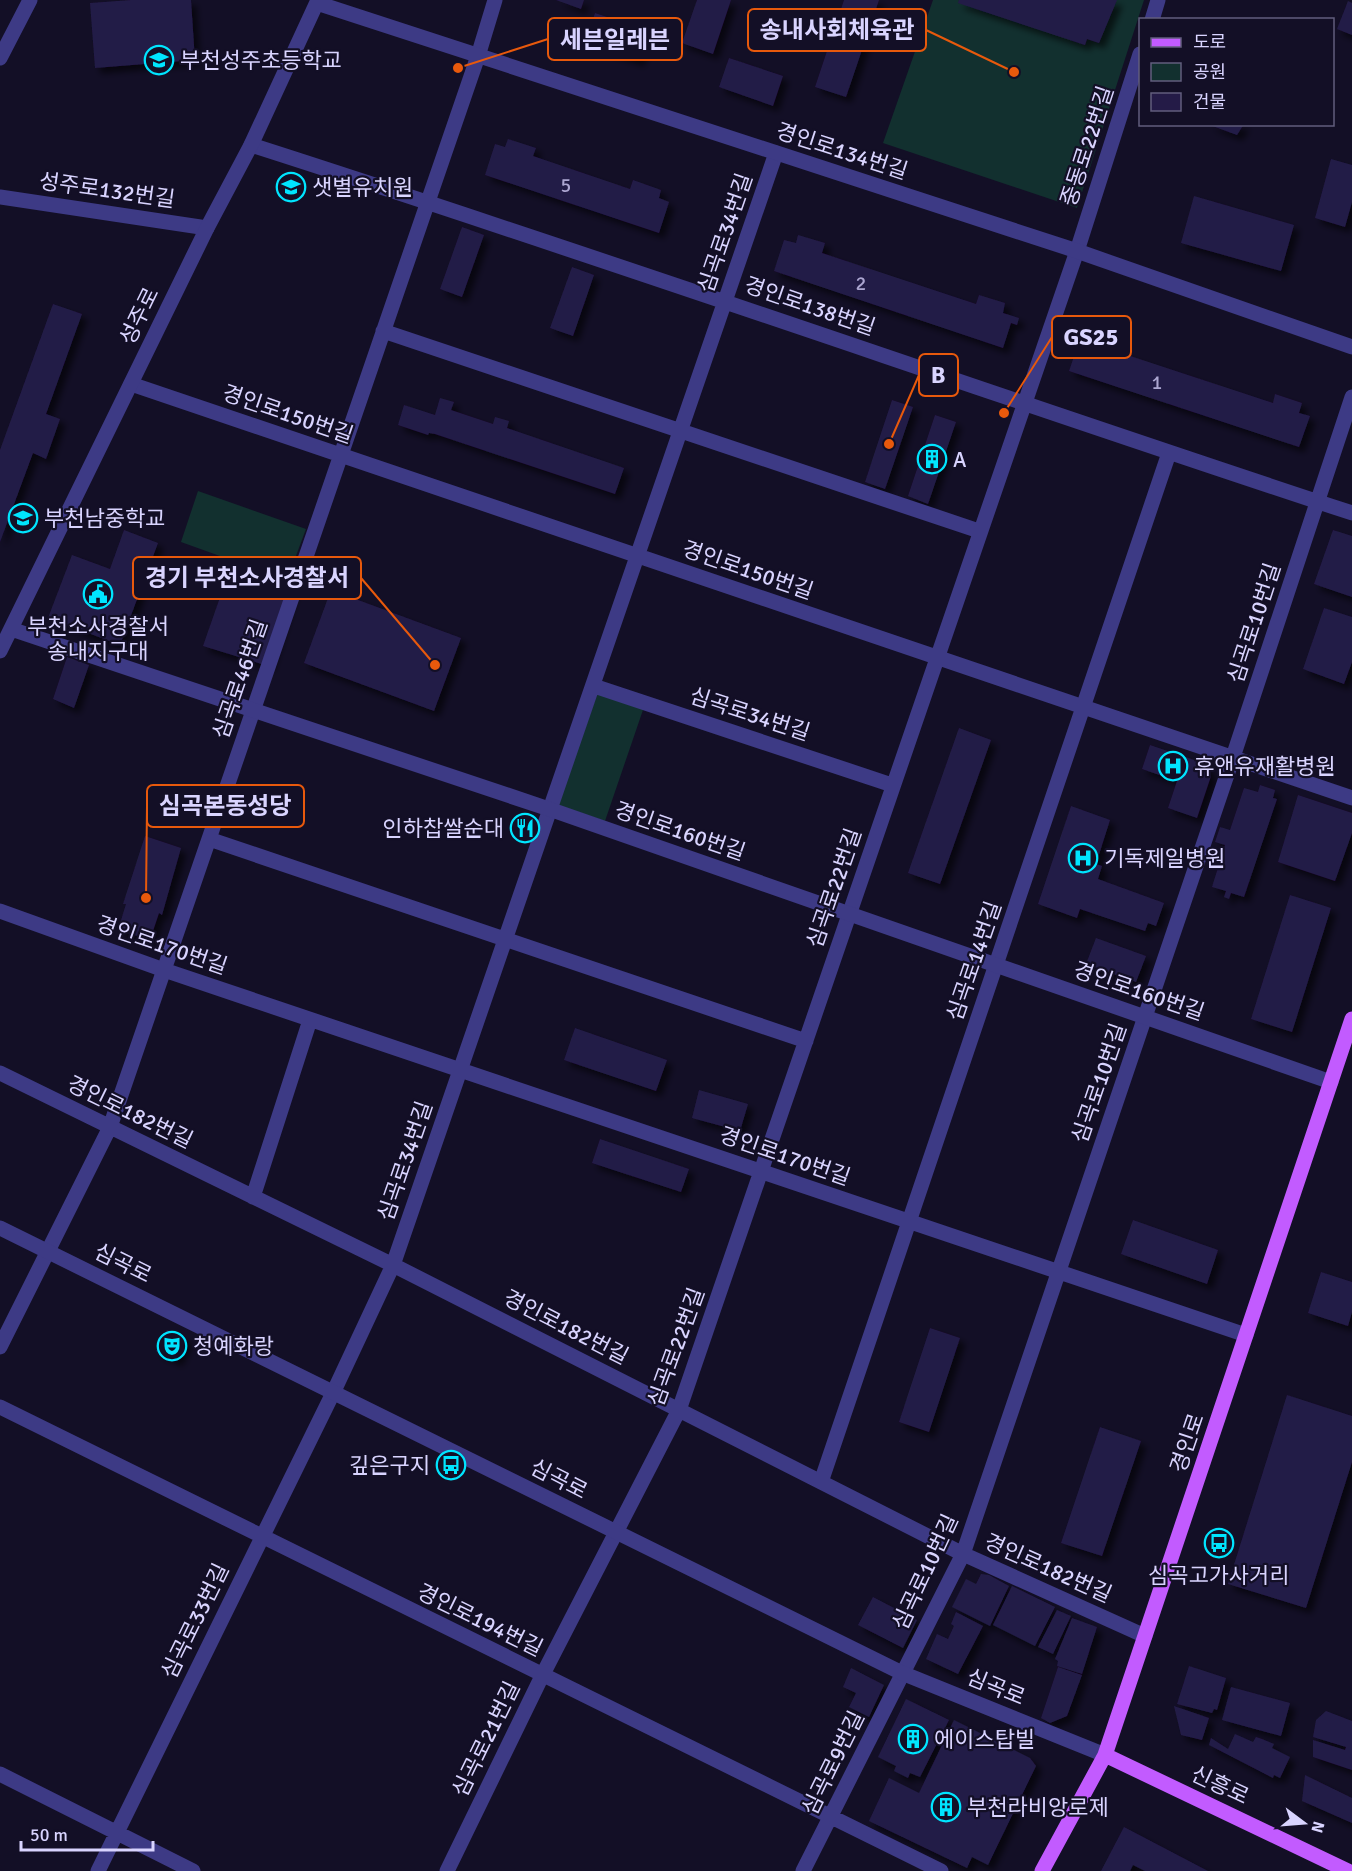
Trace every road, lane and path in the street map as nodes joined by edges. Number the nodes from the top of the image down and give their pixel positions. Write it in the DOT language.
graph roads {
  1 [pos="30,0"];
  2 [pos="495,0"];
  3 [pos="1158,0"];
  4 [pos="317,1"];
  5 [pos="1153,18"];
  6 [pos="478,56"];
  7 [pos="1139,57"];
  8 [pos="0,58"];
  9 [pos="251,145"];
  10 [pos="776,153"];
  11 [pos="0,197"];
  12 [pos="428,201"];
  13 [pos="207,228"];
  14 [pos="1077,251"];
  15 [pos="726,300"];
  16 [pos="383,331"];
  17 [pos="1352,348"];
  18 [pos="131,384"];
  19 [pos="1352,397"];
  20 [pos="1023,404"];
  21 [pos="682,429"];
  22 [pos="1169,453"];
  23 [pos="340,455"];
  24 [pos="1318,502"];
  25 [pos="1352,513"];
  26 [pos="979,531"];
  27 [pos="638,556"];
  28 [pos="11,629"];
  29 [pos="0,651"];
  30 [pos="936,657"];
  31 [pos="594,686"];
  32 [pos="1084,707"];
  33 [pos="253,710"];
  34 [pos="1233,758"];
  35 [pos="892,785"];
  36 [pos="1352,798"];
  37 [pos="552,810"];
  38 [pos="209,839"];
  39 [pos="0,911"];
  40 [pos="848,914"];
  41 [pos="506,940"];
  42 [pos="996,965"];
  43 [pos="164,970"];
  44 [pos="1145,1018"];
  45 [pos="1352,1019"];
  46 [pos="310,1020"];
  47 [pos="806,1041"];
  48 [pos="460,1071"];
  49 [pos="0,1072"];
  50 [pos="1331,1082"];
  51 [pos="110,1127"];
  52 [pos="761,1172"];
  53 [pos="253,1197"];
  54 [pos="910,1222"];
  55 [pos="0,1228"];
  56 [pos="48,1252"];
  57 [pos="393,1264"];
  58 [pos="1057,1272"];
  59 [pos="1246,1335"];
  60 [pos="0,1347"];
  61 [pos="334,1391"];
  62 [pos="0,1407"];
  63 [pos="679,1410"];
  64 [pos="821,1482"];
  65 [pos="618,1533"];
  66 [pos="261,1537"];
  67 [pos="963,1554"];
  68 [pos="1145,1636"];
  69 [pos="902,1673"];
  70 [pos="542,1676"];
  71 [pos="1105,1755"];
  72 [pos="0,1774"];
  73 [pos="832,1817"];
  74 [pos="117,1833"];
  75 [pos="98,1871"];
  76 [pos="193,1871"];
  77 [pos="447,1871"];
  78 [pos="802,1871"];
  79 [pos="941,1871"];
  80 [pos="1042,1871"];
  81 [pos="1348,1871"];
  1 -- 8 [label="street"];
  2 -- 6 [label="street, 심곡로46번길"];
  3 -- 5 [label="street"];
  4 -- 6 [label="street, 경인로134번길"];
  4 -- 9 [label="street, 성주로"];
  6 -- 10 [label="street, 경인로134번길"];
  6 -- 12 [label="street, 심곡로46번길"];
  7 -- 14 [label="street, 중동로22번길"];
  9 -- 12 [label="street, 경인로138번길"];
  9 -- 13 [label="street, 성주로"];
  10 -- 14 [label="street, 경인로134번길"];
  10 -- 15 [label="street, 심곡로34번길"];
  11 -- 13 [label="street, 성주로132번길"];
  12 -- 15 [label="street, 경인로138번길"];
  12 -- 16 [label="street, 심곡로46번길"];
  13 -- 18 [label="street, 성주로"];
  14 -- 17 [label="street, 경인로134번길"];
  14 -- 20 [label="street, 심곡로22번길"];
  15 -- 20 [label="street, 경인로138번길"];
  15 -- 21 [label="street, 심곡로34번길"];
  16 -- 21 [label="street"];
  16 -- 23 [label="street, 심곡로46번길"];
  18 -- 23 [label="street, 경인로150번길"];
  18 -- 28 [label="street, 성주로"];
  19 -- 24 [label="street, 심곡로10번길"];
  20 -- 22 [label="street, 경인로138번길"];
  20 -- 26 [label="street, 심곡로22번길"];
  21 -- 26 [label="street"];
  21 -- 27 [label="street, 심곡로34번길"];
  22 -- 24 [label="street, 경인로138번길"];
  22 -- 32 [label="street, 심곡로14번길"];
  23 -- 27 [label="street, 경인로150번길"];
  23 -- 33 [label="street, 심곡로46번길"];
  24 -- 25 [label="street, 경인로138번길"];
  24 -- 34 [label="street, 심곡로10번길"];
  26 -- 30 [label="street, 심곡로22번길"];
  27 -- 30 [label="street, 경인로150번길"];
  27 -- 31 [label="street, 심곡로34번길"];
  28 -- 29 [label="street, 성주로"];
  28 -- 33 [label="street, 경인로160번길"];
  30 -- 32 [label="street, 경인로150번길"];
  30 -- 35 [label="street, 심곡로22번길"];
  31 -- 35 [label="street, 심곡로34번길"];
  31 -- 37 [label="street, 심곡로34번길"];
  32 -- 34 [label="street, 경인로150번길"];
  32 -- 42 [label="street, 심곡로14번길"];
  33 -- 37 [label="street, 경인로160번길"];
  33 -- 38 [label="street, 심곡로46번길"];
  34 -- 36 [label="street, 경인로150번길"];
  34 -- 44 [label="street, 심곡로10번길"];
  35 -- 40 [label="street, 심곡로22번길"];
  37 -- 40 [label="street, 경인로160번길"];
  37 -- 41 [label="street, 심곡로34번길"];
  38 -- 41 [label="street"];
  38 -- 43 [label="street, 심곡로46번길"];
  39 -- 43 [label="street, 경인로170번길"];
  40 -- 42 [label="street, 경인로160번길"];
  40 -- 47 [label="street, 심곡로22번길"];
  41 -- 47 [label="street"];
  41 -- 48 [label="street, 심곡로34번길"];
  42 -- 44 [label="street, 경인로160번길"];
  42 -- 54 [label="street, 심곡로14번길"];
  43 -- 46 [label="street, 경인로170번길"];
  43 -- 51 [label="street, 심곡로46번길"];
  44 -- 50 [label="street, 경인로160번길"];
  44 -- 58 [label="street, 심곡로10번길"];
  45 -- 50 [label="main road, 경인로"];
  46 -- 48 [label="street, 경인로170번길"];
  46 -- 53 [label="street"];
  47 -- 52 [label="street, 심곡로22번길"];
  48 -- 52 [label="street, 경인로170번길"];
  48 -- 57 [label="street, 심곡로34번길"];
  49 -- 51 [label="street, 경인로182번길"];
  50 -- 59 [label="main road, 경인로"];
  51 -- 53 [label="street, 경인로182번길"];
  51 -- 56 [label="street, 심곡로46번길"];
  52 -- 54 [label="street, 경인로170번길"];
  52 -- 63 [label="street, 심곡로22번길"];
  53 -- 57 [label="street, 경인로182번길"];
  54 -- 58 [label="street, 경인로170번길"];
  54 -- 64 [label="street, 심곡로14번길"];
  55 -- 56 [label="street, 심곡로"];
  56 -- 60 [label="street, 심곡로46번길"];
  56 -- 61 [label="street, 심곡로"];
  57 -- 61 [label="street, 심곡로34번길"];
  57 -- 63 [label="street, 경인로182번길"];
  58 -- 59 [label="street, 경인로170번길"];
  58 -- 67 [label="street, 심곡로10번길"];
  59 -- 68 [label="main road, 경인로"];
  61 -- 65 [label="street, 심곡로"];
  61 -- 66 [label="street, 심곡로33번길"];
  62 -- 66 [label="street, 경인로194번길"];
  63 -- 64 [label="street, 경인로182번길"];
  63 -- 65 [label="street, 심곡로22번길"];
  64 -- 67 [label="street, 경인로182번길"];
  65 -- 69 [label="street, 심곡로"];
  65 -- 70 [label="street, 심곡로21번길"];
  66 -- 70 [label="street, 경인로194번길"];
  66 -- 74 [label="street, 심곡로33번길"];
  67 -- 68 [label="street, 경인로182번길"];
  67 -- 69 [label="street, 심곡로10번길"];
  68 -- 71 [label="main road, 경인로"];
  69 -- 71 [label="street, 심곡로"];
  69 -- 73 [label="street, 심곡로9번길"];
  70 -- 73 [label="street, 경인로194번길"];
  70 -- 77 [label="street, 심곡로21번길"];
  71 -- 80 [label="main road, 경인로"];
  71 -- 81 [label="main road, 신흥로"];
  72 -- 74 [label="street"];
  73 -- 78 [label="street, 심곡로9번길"];
  73 -- 79 [label="street, 경인로194번길"];
  74 -- 75 [label="street, 심곡로33번길"];
  74 -- 76 [label="street"];
}
